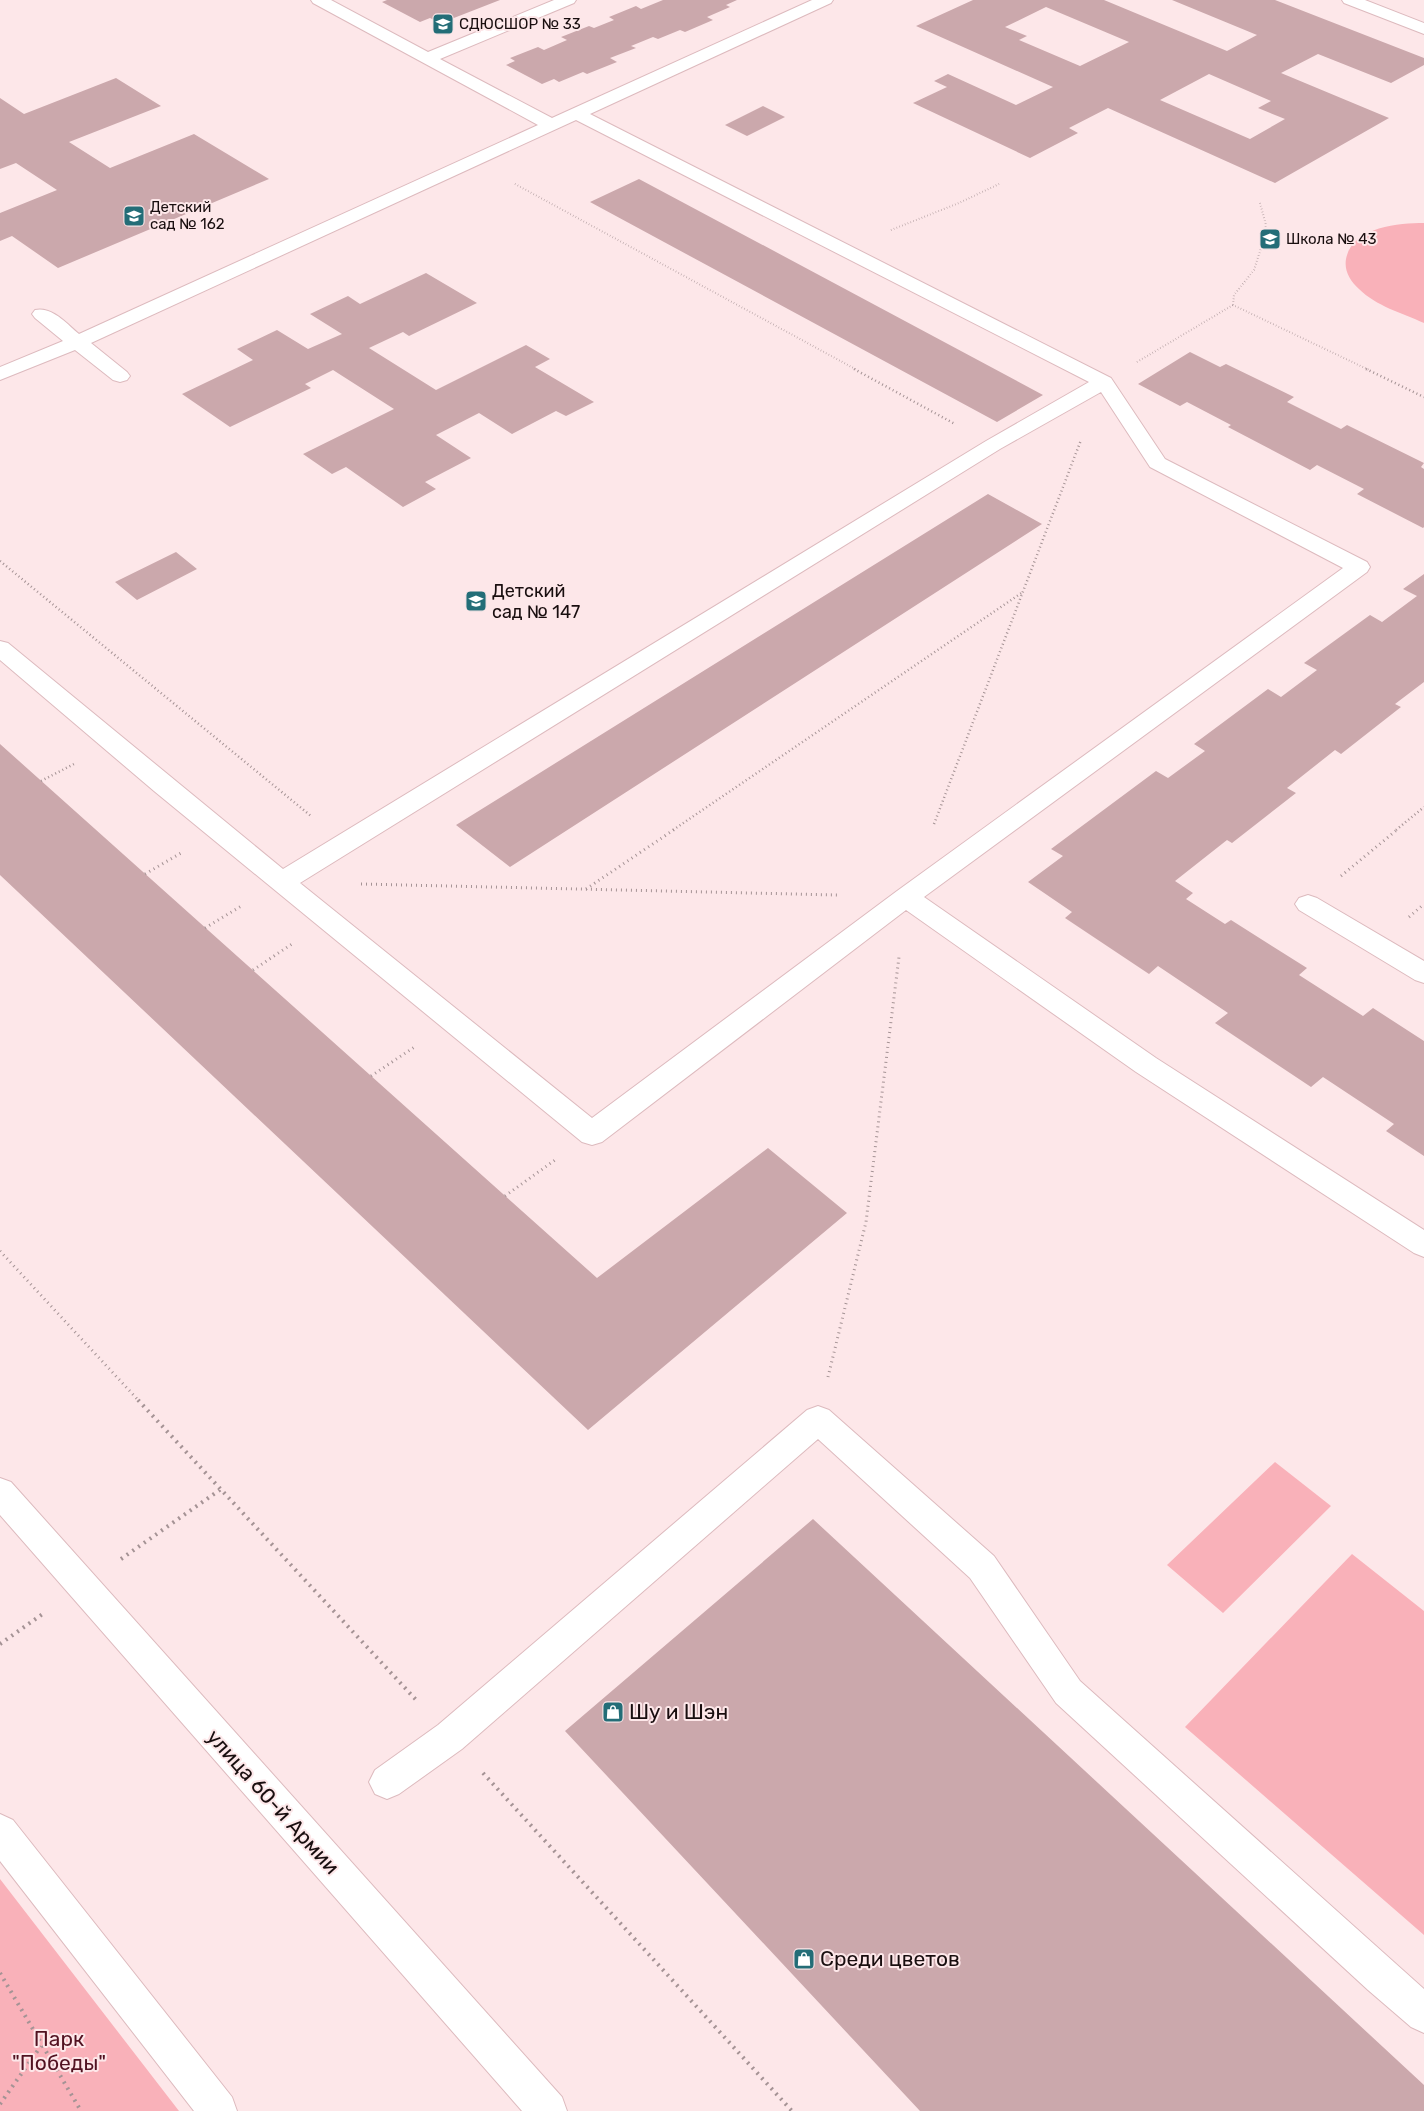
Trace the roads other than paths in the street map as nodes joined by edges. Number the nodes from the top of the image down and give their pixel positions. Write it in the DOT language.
graph roads {
  1 [pos="319,0"];
  2 [pos="568,0"];
  3 [pos="825,0"];
  4 [pos="1350,0"];
  5 [pos="1422,26"];
  6 [pos="427,58"];
  7 [pos="576,114"];
  8 [pos="551,125"];
  9 [pos="42,314"];
  10 [pos="77,342"];
  11 [pos="0,374"];
  12 [pos="120,376"];
  13 [pos="1104,382"];
  14 [pos="0,648"];
  15 [pos="282,882"];
  16 [pos="906,897"];
  17 [pos="1308,904"];
  18 [pos="1424,974"];
  19 [pos="1424,1244"];
  20 [pos="0,1492"];
  21 [pos="387,1782"];
  22 [pos="0,1832"];
  23 [pos="1424,2014"];
  24 [pos="218,2111"];
  25 [pos="548,2111"];
  1 -- 6 [label="main road"];
  2 -- 6 [label="main road"];
  3 -- 7 [label="main road"];
  4 -- 5 [label="main road"];
  6 -- 8 [label="main road"];
  7 -- 8 [label="main road"];
  7 -- 13 [label="main road"];
  8 -- 10 [label="main road"];
  9 -- 10 [label="main road"];
  10 -- 11 [label="main road"];
  10 -- 12 [label="main road"];
  13 -- 15 [label="main road"];
  13 -- 16 [label="main road"];
  14 -- 15 [label="main road"];
  15 -- 16 [label="main road"];
  16 -- 19 [label="main road"];
  17 -- 18 [label="main road"];
  20 -- 25 [label="main road, улица 60-й Армии"];
  21 -- 23 [label="main road"];
  22 -- 24 [label="main road"];
}
